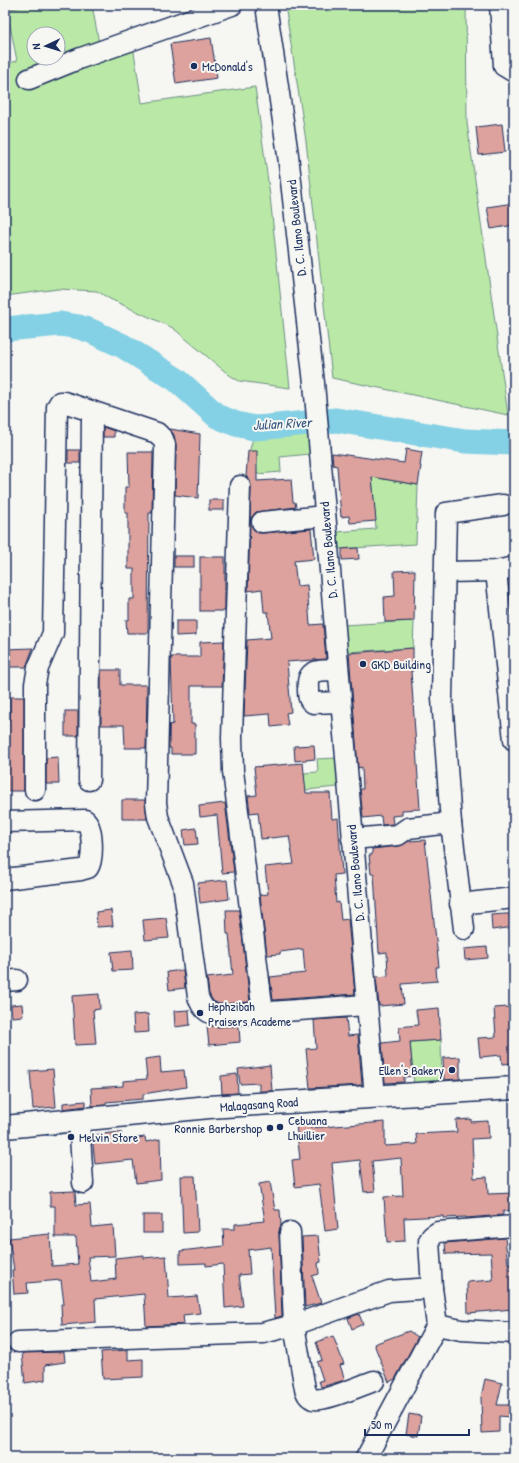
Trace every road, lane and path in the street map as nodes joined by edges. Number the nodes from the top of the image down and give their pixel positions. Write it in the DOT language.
graph roads {
  1 [pos="232,5"];
  2 [pos="266,5"];
  3 [pos="500,5"];
  4 [pos="514,72"];
  5 [pos="29,79"];
  6 [pos="92,411"];
  7 [pos="240,486"];
  8 [pos="503,505"];
  9 [pos="325,516"];
  10 [pos="262,522"];
  11 [pos="505,569"];
  12 [pos="445,572"];
  13 [pos="338,670"];
  14 [pos="341,702"];
  15 [pos="514,740"];
  16 [pos="89,780"];
  17 [pos="35,790"];
  18 [pos="5,822"];
  19 [pos="451,823"];
  20 [pos="358,832"];
  21 [pos="5,879"];
  22 [pos="514,898"];
  23 [pos="460,904"];
  24 [pos="464,929"];
  25 [pos="366,1005"];
  26 [pos="263,1014"];
  27 [pos="514,1088"];
  28 [pos="375,1097"];
  29 [pos="79,1120"];
  30 [pos="5,1127"];
  31 [pos="84,1183"];
  32 [pos="514,1226"];
  33 [pos="290,1232"];
  34 [pos="432,1288"];
  35 [pos="294,1325"];
  36 [pos="437,1325"];
  37 [pos="514,1333"];
  38 [pos="18,1342"];
  39 [pos="374,1381"];
  40 [pos="366,1458"];
  1 -- 5 [label="street"];
  2 -- 9 [label="street, D. C. Ilano Boulevard"];
  3 -- 4 [label="street"];
  6 -- 16 [label="street"];
  6 -- 17 [label="street"];
  6 -- 26 [label="street"];
  7 -- 26 [label="street"];
  8 -- 12 [label="street"];
  9 -- 10 [label="street"];
  9 -- 13 [label="street, D. C. Ilano Boulevard"];
  11 -- 12 [label="street"];
  11 -- 15 [label="street"];
  12 -- 19 [label="street"];
  13 -- 14 [label="street, D. C. Ilano Boulevard"];
  13 -- 14 [label="street"];
  14 -- 20 [label="street, D. C. Ilano Boulevard"];
  18 -- 21 [label="street"];
  19 -- 20 [label="street"];
  19 -- 23 [label="street"];
  20 -- 25 [label="street, D. C. Ilano Boulevard"];
  22 -- 23 [label="street"];
  23 -- 24 [label="street"];
  25 -- 26 [label="street"];
  25 -- 28 [label="street, D. C. Ilano Boulevard"];
  27 -- 28 [label="main road, Malagasang Road"];
  28 -- 29 [label="main road, Malagasang Road"];
  29 -- 30 [label="main road, Malagasang Road"];
  29 -- 31 [label="street"];
  32 -- 34 [label="street"];
  33 -- 35 [label="street"];
  34 -- 35 [label="street"];
  34 -- 36 [label="street"];
  35 -- 38 [label="street"];
  35 -- 39 [label="street"];
  36 -- 37 [label="street"];
  36 -- 40 [label="street"];
}
